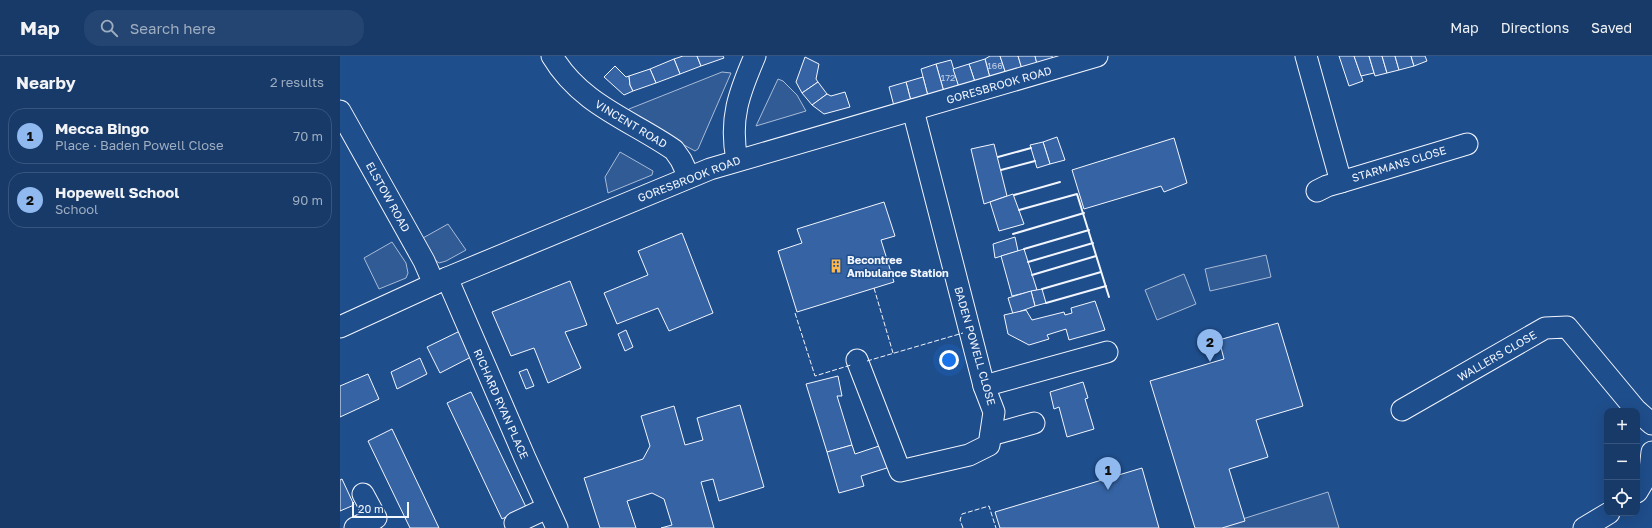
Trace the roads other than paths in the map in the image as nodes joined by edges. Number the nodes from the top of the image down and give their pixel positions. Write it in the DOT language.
graph roads {
  1 [pos="552,56"];
  2 [pos="755,56"];
  3 [pos="1098,56"];
  4 [pos="1306,56"];
  5 [pos="913,110"];
  6 [pos="340,111"];
  7 [pos="1467,144"];
  8 [pos="737,160"];
  9 [pos="689,177"];
  10 [pos="1341,182"];
  11 [pos="1317,191"];
  12 [pos="441,281"];
  13 [pos="340,327"];
  14 [pos="1107,352"];
  15 [pos="857,360"];
  16 [pos="984,386"];
  17 [pos="1402,410"];
  18 [pos="1034,423"];
  19 [pos="1652,424"];
  20 [pos="991,435"];
  21 [pos="1652,452"];
  22 [pos="1640,487"];
  23 [pos="363,494"];
  24 [pos="547,508"];
  25 [pos="1604,516"];
  26 [pos="515,522"];
  27 [pos="355,528"];
  28 [pos="557,528"];
  29 [pos="1584,528"];
  1 -- 9 [label="street, VINCENT ROAD"];
  2 -- 8 [label="street"];
  3 -- 5 [label="street, GORESBROOK ROAD"];
  4 -- 10 [label="street, STARMANS CLOSE"];
  5 -- 8 [label="street, GORESBROOK ROAD"];
  5 -- 16 [label="street, BADEN POWELL CLOSE"];
  6 -- 12 [label="street, ELSTOW ROAD"];
  7 -- 10 [label="street, STARMANS CLOSE"];
  8 -- 9 [label="street, GORESBROOK ROAD"];
  9 -- 12 [label="street, GORESBROOK ROAD"];
  10 -- 11 [label="street"];
  12 -- 13 [label="street, GORESBROOK ROAD"];
  12 -- 24 [label="street, RICHARD RYAN PLACE"];
  14 -- 16 [label="street"];
  15 -- 20 [label="street, BADEN POWELL CLOSE"];
  16 -- 20 [label="street, BADEN POWELL CLOSE"];
  17 -- 19 [label="street, WALLERS CLOSE"];
  18 -- 20 [label="street"];
  21 -- 22 [label="street"];
  23 -- 27 [label="street"];
  24 -- 26 [label="street"];
  24 -- 28 [label="street, RICHARD RYAN PLACE"];
  25 -- 29 [label="street"];
}
